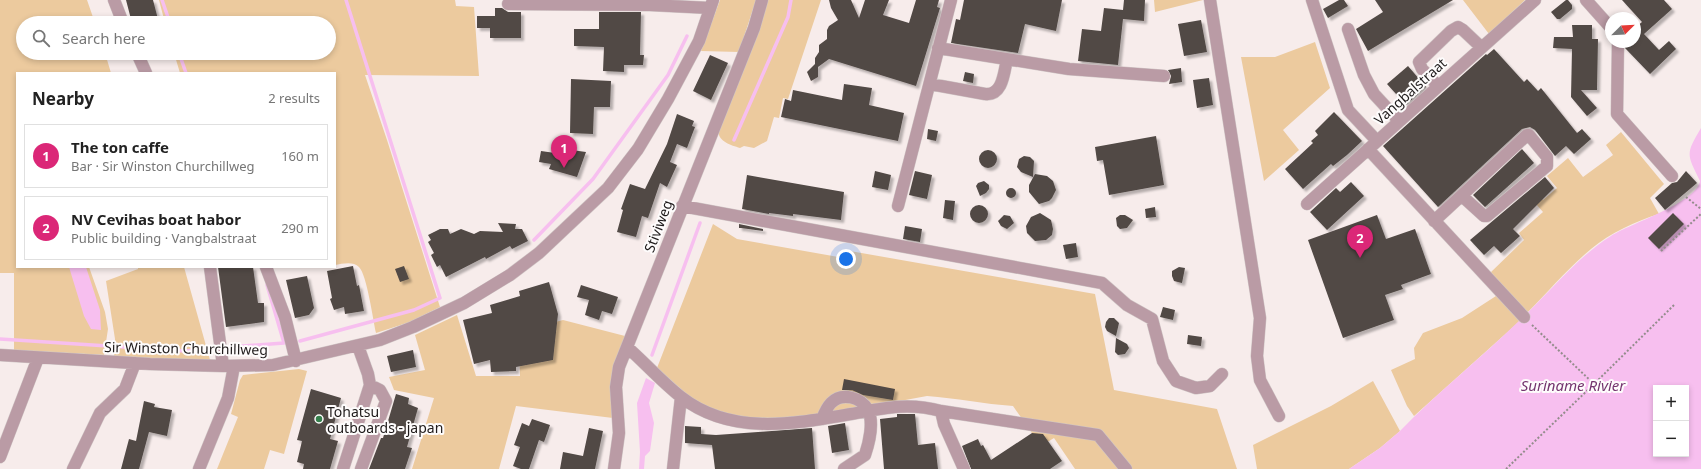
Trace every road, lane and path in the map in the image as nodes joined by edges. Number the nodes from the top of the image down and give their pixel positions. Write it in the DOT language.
graph roads {
  1 [pos="114,0"];
  2 [pos="762,0"];
  3 [pos="951,0"];
  4 [pos="1210,0"];
  5 [pos="1312,0"];
  6 [pos="1534,0"];
  7 [pos="1586,0"];
  8 [pos="508,4"];
  9 [pos="711,4"];
  10 [pos="120,16"];
  11 [pos="1605,21"];
  12 [pos="1348,29"];
  13 [pos="1481,47"];
  14 [pos="938,48"];
  15 [pos="1618,48"];
  16 [pos="1007,59"];
  17 [pos="140,60"];
  18 [pos="146,72"];
  19 [pos="1164,76"];
  20 [pos="930,84"];
  21 [pos="1438,86"];
  22 [pos="1399,121"];
  23 [pos="1377,141"];
  24 [pos="1368,149"];
  25 [pos="1672,176"];
  26 [pos="1462,196"];
  27 [pos="1686,197"];
  28 [pos="1307,204"];
  29 [pos="682,206"];
  30 [pos="898,206"];
  31 [pos="1701,209"];
  32 [pos="1701,214"];
  33 [pos="1434,221"];
  34 [pos="1661,251"];
  35 [pos="210,268"];
  36 [pos="266,268"];
  37 [pos="1674,305"];
  38 [pos="1524,317"];
  39 [pos="358,346"];
  40 [pos="627,347"];
  41 [pos="0,355"];
  42 [pos="38,358"];
  43 [pos="296,361"];
  44 [pos="135,363"];
  45 [pos="228,366"];
  46 [pos="1222,374"];
  47 [pos="1594,384"];
  48 [pos="370,385"];
  49 [pos="681,397"];
  50 [pos="868,411"];
  51 [pos="941,411"];
  52 [pos="1279,416"];
  53 [pos="822,419"];
  54 [pos="0,457"];
  55 [pos="73,469"];
  56 [pos="199,469"];
  57 [pos="343,469"];
  58 [pos="361,469"];
  59 [pos="614,469"];
  60 [pos="673,469"];
  61 [pos="844,469"];
  62 [pos="964,469"];
  63 [pos="1126,469"];
  64 [pos="1506,469"];
  1 -- 10 [label="street"];
  2 -- 29 [label="street, Stiviweg"];
  3 -- 14 [label="street"];
  4 -- 52 [label="street"];
  5 -- 23 [label="street"];
  6 -- 13 [label="street, Vangbalstraat"];
  7 -- 11 [label="street"];
  8 -- 9 [label="street"];
  9 -- 39 [label="street, Sir Winston Churchillweg"];
  12 -- 22 [label="street"];
  13 -- 21 [label="street, Vangbalstraat"];
  13 -- 21 [label="street"];
  14 -- 16 [label="street"];
  14 -- 20 [label="street"];
  15 -- 25 [label="street"];
  16 -- 19 [label="street"];
  16 -- 20 [label="street"];
  17 -- 18 [label="street"];
  20 -- 30 [label="street"];
  21 -- 22 [label="street, Vangbalstraat"];
  22 -- 23 [label="street, Vangbalstraat"];
  23 -- 24 [label="street, Vangbalstraat"];
  24 -- 28 [label="street, Vangbalstraat"];
  24 -- 33 [label="street"];
  26 -- 26 [label="street"];
  26 -- 33 [label="street"];
  27 -- 31 [label="path"];
  29 -- 40 [label="street, Stiviweg"];
  29 -- 46 [label="street"];
  32 -- 34 [label="path"];
  33 -- 38 [label="street"];
  35 -- 45 [label="street"];
  36 -- 43 [label="street"];
  37 -- 47 [label="path"];
  38 -- 47 [label="path"];
  39 -- 43 [label="street, Sir Winston Churchillweg"];
  39 -- 48 [label="street"];
  40 -- 49 [label="street"];
  40 -- 59 [label="street, Stiviweg"];
  41 -- 42 [label="street, Sir Winston Churchillweg"];
  42 -- 44 [label="street, Sir Winston Churchillweg"];
  42 -- 54 [label="street"];
  43 -- 45 [label="street, Sir Winston Churchillweg"];
  44 -- 45 [label="street, Sir Winston Churchillweg"];
  44 -- 55 [label="street"];
  45 -- 56 [label="street"];
  47 -- 64 [label="path"];
  48 -- 57 [label="street"];
  48 -- 58 [label="street"];
  49 -- 53 [label="street"];
  49 -- 60 [label="street"];
  50 -- 51 [label="street"];
  50 -- 53 [label="street"];
  50 -- 53 [label="street"];
  50 -- 61 [label="street"];
  51 -- 62 [label="street"];
  51 -- 63 [label="street"];
}
